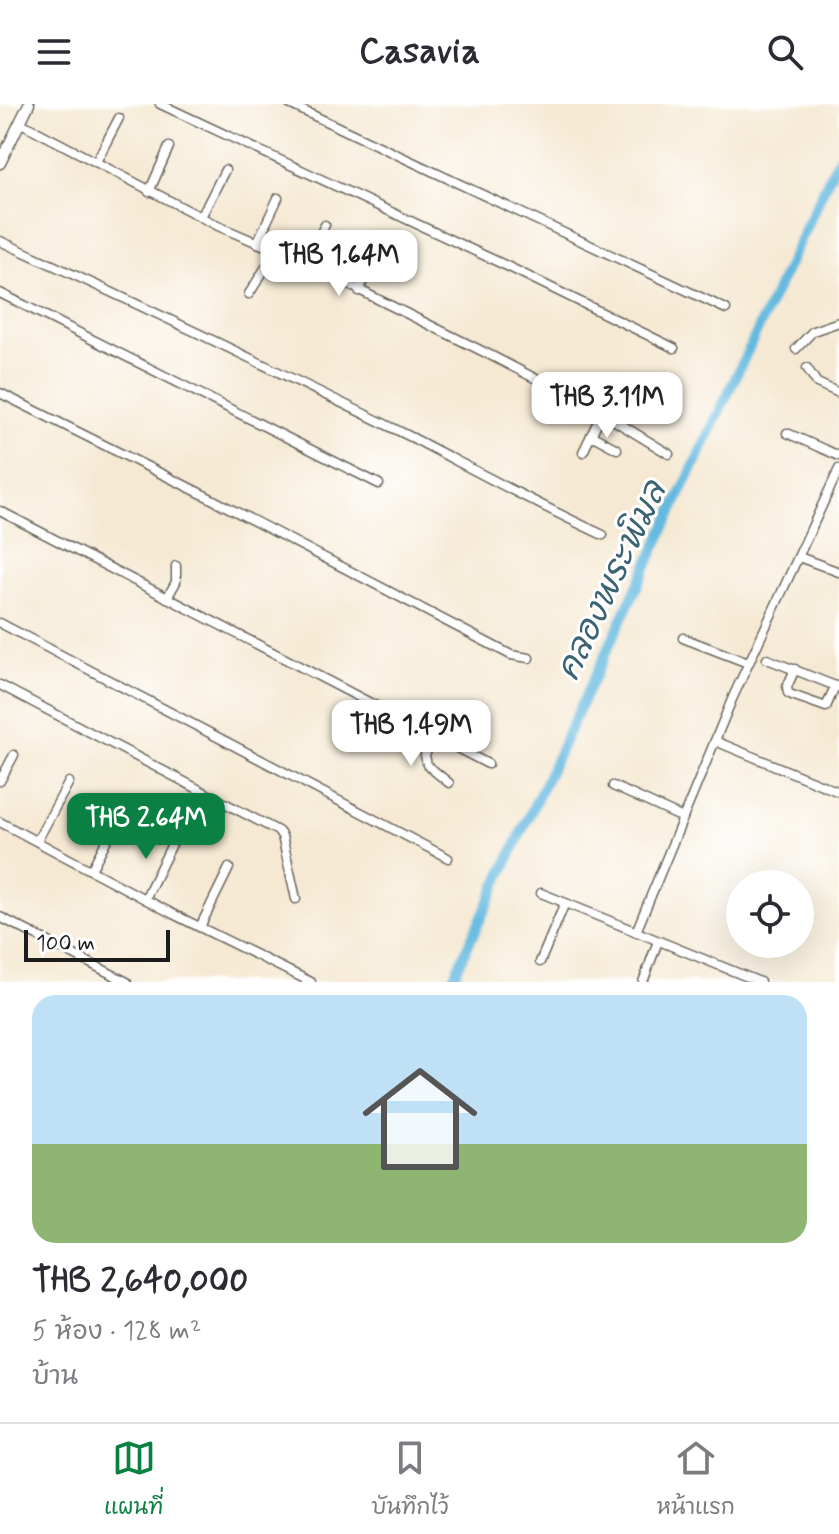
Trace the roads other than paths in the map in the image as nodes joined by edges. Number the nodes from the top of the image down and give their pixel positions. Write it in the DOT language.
graph roads {
  1 [pos="29,104"];
  2 [pos="160,104"];
  3 [pos="289,104"];
  4 [pos="119,118"];
  5 [pos="21,123"];
  6 [pos="169,147"];
  7 [pos="96,162"];
  8 [pos="0,163"];
  9 [pos="225,170"];
  10 [pos="149,192"];
  11 [pos="278,198"];
  12 [pos="201,217"];
  13 [pos="325,225"];
  14 [pos="0,241"];
  15 [pos="379,242"];
  16 [pos="257,243"];
  17 [pos="276,251"];
  18 [pos="305,263"];
  19 [pos="359,291"];
  20 [pos="0,293"];
  21 [pos="249,294"];
  22 [pos="726,309"];
  23 [pos="839,322"];
  24 [pos="674,348"];
  25 [pos="796,349"];
  26 [pos="807,368"];
  27 [pos="0,393"];
  28 [pos="839,393"];
  29 [pos="602,413"];
  30 [pos="787,433"];
  31 [pos="591,435"];
  32 [pos="617,449"];
  33 [pos="583,452"];
  34 [pos="669,454"];
  35 [pos="839,456"];
  36 [pos="839,469"];
  37 [pos="379,484"];
  38 [pos="0,511"];
  39 [pos="603,535"];
  40 [pos="799,557"];
  41 [pos="176,566"];
  42 [pos="839,572"];
  43 [pos="167,598"];
  44 [pos="0,623"];
  45 [pos="683,638"];
  46 [pos="529,658"];
  47 [pos="767,659"];
  48 [pos="748,663"];
  49 [pos="795,669"];
  50 [pos="0,685"];
  51 [pos="837,686"];
  52 [pos="434,736"];
  53 [pos="715,741"];
  54 [pos="14,755"];
  55 [pos="488,764"];
  56 [pos="0,781"];
  57 [pos="69,782"];
  58 [pos="449,783"];
  59 [pos="613,786"];
  60 [pos="839,792"];
  61 [pos="122,811"];
  62 [pos="683,818"];
  63 [pos="0,822"];
  64 [pos="175,838"];
  65 [pos="37,841"];
  66 [pos="448,858"];
  67 [pos="229,868"];
  68 [pos="91,870"];
  69 [pos="541,893"];
  70 [pos="145,899"];
  71 [pos="296,899"];
  72 [pos="565,903"];
  73 [pos="0,917"];
  74 [pos="200,927"];
  75 [pos="636,932"];
  76 [pos="658,941"];
  77 [pos="540,962"];
  78 [pos="127,982"];
  79 [pos="311,982"];
  80 [pos="643,982"];
  81 [pos="760,982"];
  1 -- 5 [label="street"];
  2 -- 24 [label="street"];
  3 -- 22 [label="street"];
  4 -- 7 [label="street"];
  5 -- 7 [label="street"];
  5 -- 8 [label="street"];
  6 -- 10 [label="street"];
  7 -- 10 [label="street"];
  9 -- 12 [label="street"];
  10 -- 12 [label="street"];
  11 -- 16 [label="street"];
  12 -- 16 [label="street"];
  13 -- 18 [label="street"];
  14 -- 39 [label="street"];
  15 -- 19 [label="street"];
  16 -- 17 [label="street"];
  17 -- 18 [label="street"];
  17 -- 21 [label="street"];
  18 -- 19 [label="street"];
  19 -- 29 [label="street"];
  20 -- 37 [label="street"];
  23 -- 25 [label="street"];
  26 -- 28 [label="street"];
  27 -- 46 [label="street"];
  29 -- 31 [label="street"];
  29 -- 34 [label="street"];
  30 -- 35 [label="street"];
  31 -- 32 [label="street"];
  31 -- 33 [label="street"];
  36 -- 40 [label="street"];
  38 -- 43 [label="street"];
  40 -- 42 [label="street"];
  40 -- 48 [label="street"];
  41 -- 43 [label="street"];
  43 -- 52 [label="street"];
  44 -- 66 [label="street"];
  45 -- 48 [label="street"];
  47 -- 49 [label="street"];
  48 -- 53 [label="street"];
  49 -- 51 [label="street"];
  49 -- 51 [label="street"];
  50 -- 71 [label="street"];
  52 -- 55 [label="street"];
  52 -- 58 [label="street"];
  53 -- 60 [label="street"];
  53 -- 62 [label="street"];
  54 -- 56 [label="street"];
  57 -- 65 [label="street"];
  59 -- 62 [label="street"];
  61 -- 68 [label="street"];
  62 -- 75 [label="street"];
  63 -- 65 [label="street"];
  64 -- 70 [label="street"];
  65 -- 68 [label="street"];
  67 -- 74 [label="street"];
  68 -- 70 [label="street"];
  69 -- 72 [label="street"];
  70 -- 74 [label="street"];
  72 -- 75 [label="street"];
  72 -- 77 [label="street"];
  73 -- 78 [label="street"];
  74 -- 79 [label="street"];
  75 -- 76 [label="street"];
  76 -- 80 [label="street"];
  76 -- 81 [label="street"];
}
